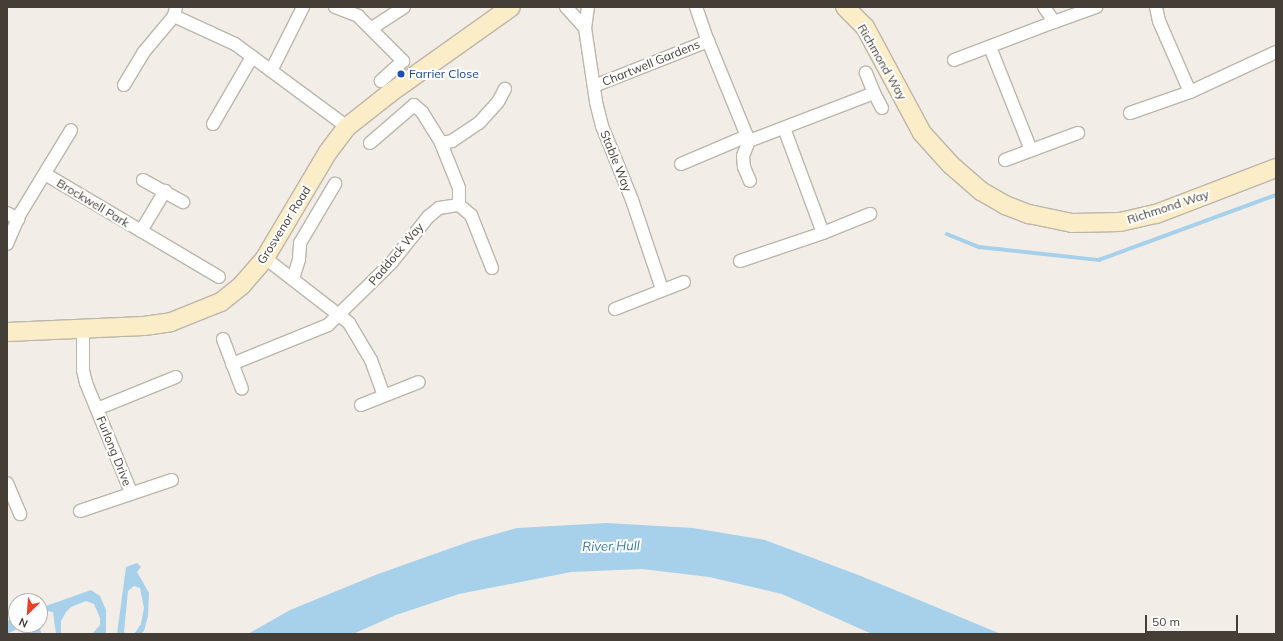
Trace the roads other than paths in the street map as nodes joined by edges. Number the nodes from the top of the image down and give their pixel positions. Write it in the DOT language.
graph roads {
  1 [pos="303,7"];
  2 [pos="335,7"];
  3 [pos="404,7"];
  4 [pos="510,7"];
  5 [pos="526,7"];
  6 [pos="566,7"];
  7 [pos="588,7"];
  8 [pos="696,7"];
  9 [pos="846,7"];
  10 [pos="1044,7"];
  11 [pos="1096,7"];
  12 [pos="1156,7"];
  13 [pos="175,11"];
  14 [pos="491,22"];
  15 [pos="1054,22"];
  16 [pos="372,28"];
  17 [pos="585,28"];
  18 [pos="708,41"];
  19 [pos="990,48"];
  20 [pos="1276,52"];
  21 [pos="252,57"];
  22 [pos="954,60"];
  23 [pos="271,71"];
  24 [pos="866,73"];
  25 [pos="381,81"];
  26 [pos="124,86"];
  27 [pos="594,86"];
  28 [pos="505,90"];
  29 [pos="1190,92"];
  30 [pos="874,93"];
  31 [pos="882,108"];
  32 [pos="1130,113"];
  33 [pos="213,124"];
  34 [pos="347,127"];
  35 [pos="784,128"];
  36 [pos="72,130"];
  37 [pos="1078,133"];
  38 [pos="748,138"];
  39 [pos="370,143"];
  40 [pos="441,143"];
  41 [pos="1031,150"];
  42 [pos="1005,160"];
  43 [pos="681,164"];
  44 [pos="1276,168"];
  45 [pos="45,174"];
  46 [pos="143,180"];
  47 [pos="750,181"];
  48 [pos="336,184"];
  49 [pos="165,191"];
  50 [pos="183,202"];
  51 [pos="459,205"];
  52 [pos="7,212"];
  53 [pos="870,214"];
  54 [pos="18,219"];
  55 [pos="141,231"];
  56 [pos="823,233"];
  57 [pos="7,244"];
  58 [pos="265,258"];
  59 [pos="740,261"];
  60 [pos="492,268"];
  61 [pos="219,277"];
  62 [pos="293,279"];
  63 [pos="684,282"];
  64 [pos="662,289"];
  65 [pos="615,309"];
  66 [pos="341,315"];
  67 [pos="83,329"];
  68 [pos="7,332"];
  69 [pos="223,339"];
  70 [pos="232,364"];
  71 [pos="176,377"];
  72 [pos="419,382"];
  73 [pos="242,389"];
  74 [pos="384,396"];
  75 [pos="361,405"];
  76 [pos="97,409"];
  77 [pos="172,480"];
  78 [pos="7,483"];
  79 [pos="131,492"];
  80 [pos="80,511"];
  81 [pos="20,514"];
  1 -- 23 [label="street"];
  2 -- 16 [label="street"];
  3 -- 16 [label="street"];
  4 -- 14 [label="street, Grosvenor Road"];
  5 -- 14 [label="street, Grosvenor Road"];
  6 -- 17 [label="street"];
  7 -- 17 [label="street, Stable Way"];
  8 -- 18 [label="street, Chartwell Gardens"];
  9 -- 44 [label="street, Richmond Way"];
  10 -- 15 [label="street"];
  11 -- 15 [label="street"];
  12 -- 29 [label="street"];
  13 -- 21 [label="street"];
  13 -- 26 [label="street"];
  14 -- 34 [label="street, Grosvenor Road"];
  15 -- 19 [label="street"];
  16 -- 25 [label="street"];
  17 -- 27 [label="street, Stable Way"];
  18 -- 27 [label="street, Chartwell Gardens"];
  18 -- 38 [label="street, Chartwell Gardens"];
  19 -- 22 [label="street"];
  19 -- 41 [label="street"];
  20 -- 29 [label="street"];
  21 -- 23 [label="street"];
  21 -- 33 [label="street"];
  23 -- 34 [label="street"];
  24 -- 30 [label="street"];
  27 -- 64 [label="street, Stable Way"];
  28 -- 40 [label="street"];
  29 -- 32 [label="street"];
  30 -- 31 [label="street"];
  30 -- 35 [label="street"];
  34 -- 58 [label="street, Grosvenor Road"];
  35 -- 38 [label="street"];
  35 -- 56 [label="street"];
  36 -- 45 [label="street, Brockwell Park"];
  37 -- 41 [label="street"];
  38 -- 43 [label="street"];
  38 -- 47 [label="street"];
  39 -- 40 [label="street"];
  40 -- 51 [label="street"];
  41 -- 42 [label="street"];
  45 -- 54 [label="street, Brockwell Park"];
  45 -- 55 [label="street, Brockwell Park"];
  46 -- 49 [label="street"];
  48 -- 62 [label="street"];
  49 -- 50 [label="street"];
  49 -- 55 [label="street, Brockwell Park"];
  51 -- 60 [label="street"];
  51 -- 66 [label="street, Paddock Way"];
  52 -- 54 [label="street"];
  53 -- 56 [label="street"];
  54 -- 57 [label="street, Brockwell Park"];
  55 -- 61 [label="street, Brockwell Park"];
  56 -- 59 [label="street"];
  58 -- 62 [label="street"];
  58 -- 67 [label="street, Grosvenor Road"];
  62 -- 66 [label="street"];
  63 -- 64 [label="street"];
  64 -- 65 [label="street"];
  66 -- 70 [label="street, Paddock Way"];
  66 -- 74 [label="street"];
  67 -- 68 [label="street, Grosvenor Road"];
  67 -- 76 [label="street, Furlong Drive"];
  69 -- 70 [label="street"];
  70 -- 73 [label="street"];
  71 -- 76 [label="street, Furlong Drive"];
  72 -- 74 [label="street"];
  74 -- 75 [label="street"];
  76 -- 79 [label="street, Furlong Drive"];
  77 -- 79 [label="street, Furlong Drive"];
  78 -- 81 [label="street"];
  79 -- 80 [label="street, Furlong Drive"];
}
